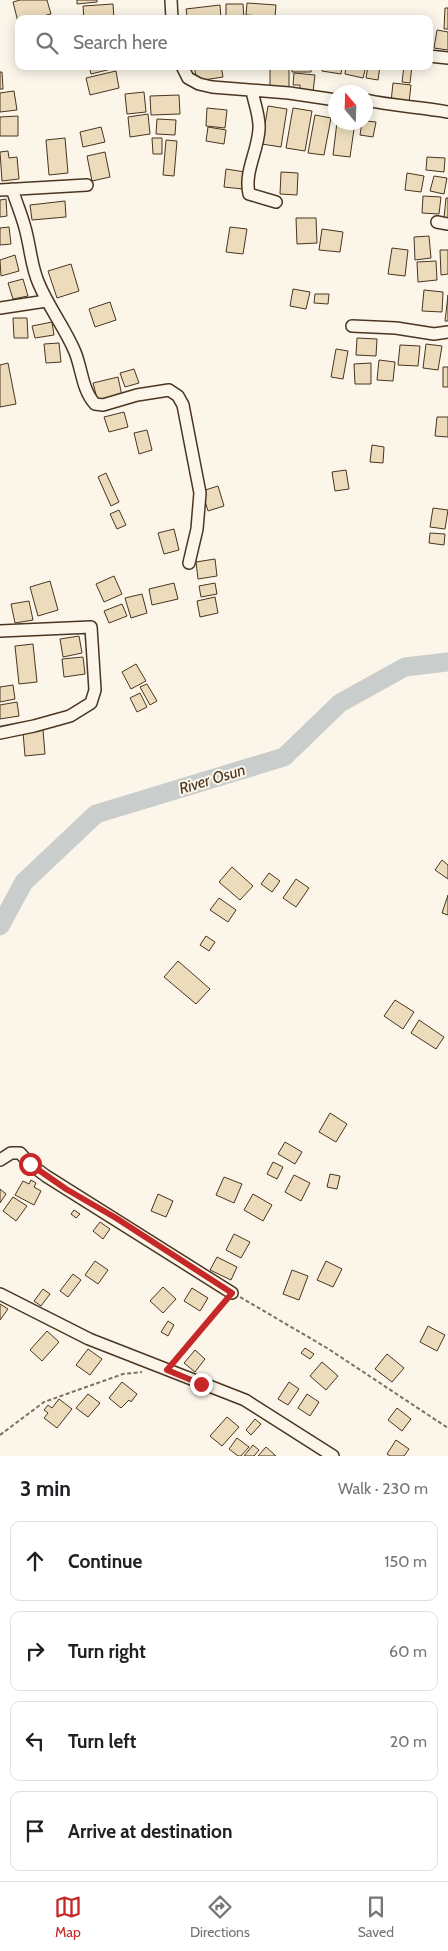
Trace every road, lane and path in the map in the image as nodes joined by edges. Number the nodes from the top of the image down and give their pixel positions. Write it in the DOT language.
graph roads {
  1 [pos="171,0"];
  2 [pos="172,15"];
  3 [pos="433,56"];
  4 [pos="448,58"];
  5 [pos="184,70"];
  6 [pos="252,91"];
  7 [pos="328,99"];
  8 [pos="373,102"];
  9 [pos="448,112"];
  10 [pos="87,184"];
  11 [pos="12,189"];
  12 [pos="0,190"];
  13 [pos="276,202"];
  14 [pos="46,302"];
  15 [pos="0,308"];
  16 [pos="352,326"];
  17 [pos="448,332"];
  18 [pos="189,563"];
  19 [pos="0,631"];
  20 [pos="0,733"];
  21 [pos="0,1160"];
  22 [pos="232,1293"];
  23 [pos="0,1294"];
  24 [pos="167,1370"];
  25 [pos="149,1371"];
  26 [pos="448,1428"];
  27 [pos="0,1435"];
  28 [pos="333,1456"];
  1 -- 2 [label="street"];
  3 -- 4 [label="street"];
  5 -- 6 [label="street"];
  6 -- 7 [label="street"];
  6 -- 13 [label="street"];
  8 -- 9 [label="street"];
  10 -- 11 [label="street"];
  11 -- 12 [label="street"];
  11 -- 14 [label="street"];
  14 -- 15 [label="street"];
  14 -- 18 [label="street"];
  16 -- 17 [label="street"];
  19 -- 20 [label="street"];
  21 -- 22 [label="street"];
  22 -- 24 [label="path"];
  22 -- 26 [label="path"];
  23 -- 24 [label="street"];
  24 -- 28 [label="street"];
  25 -- 27 [label="path"];
}
